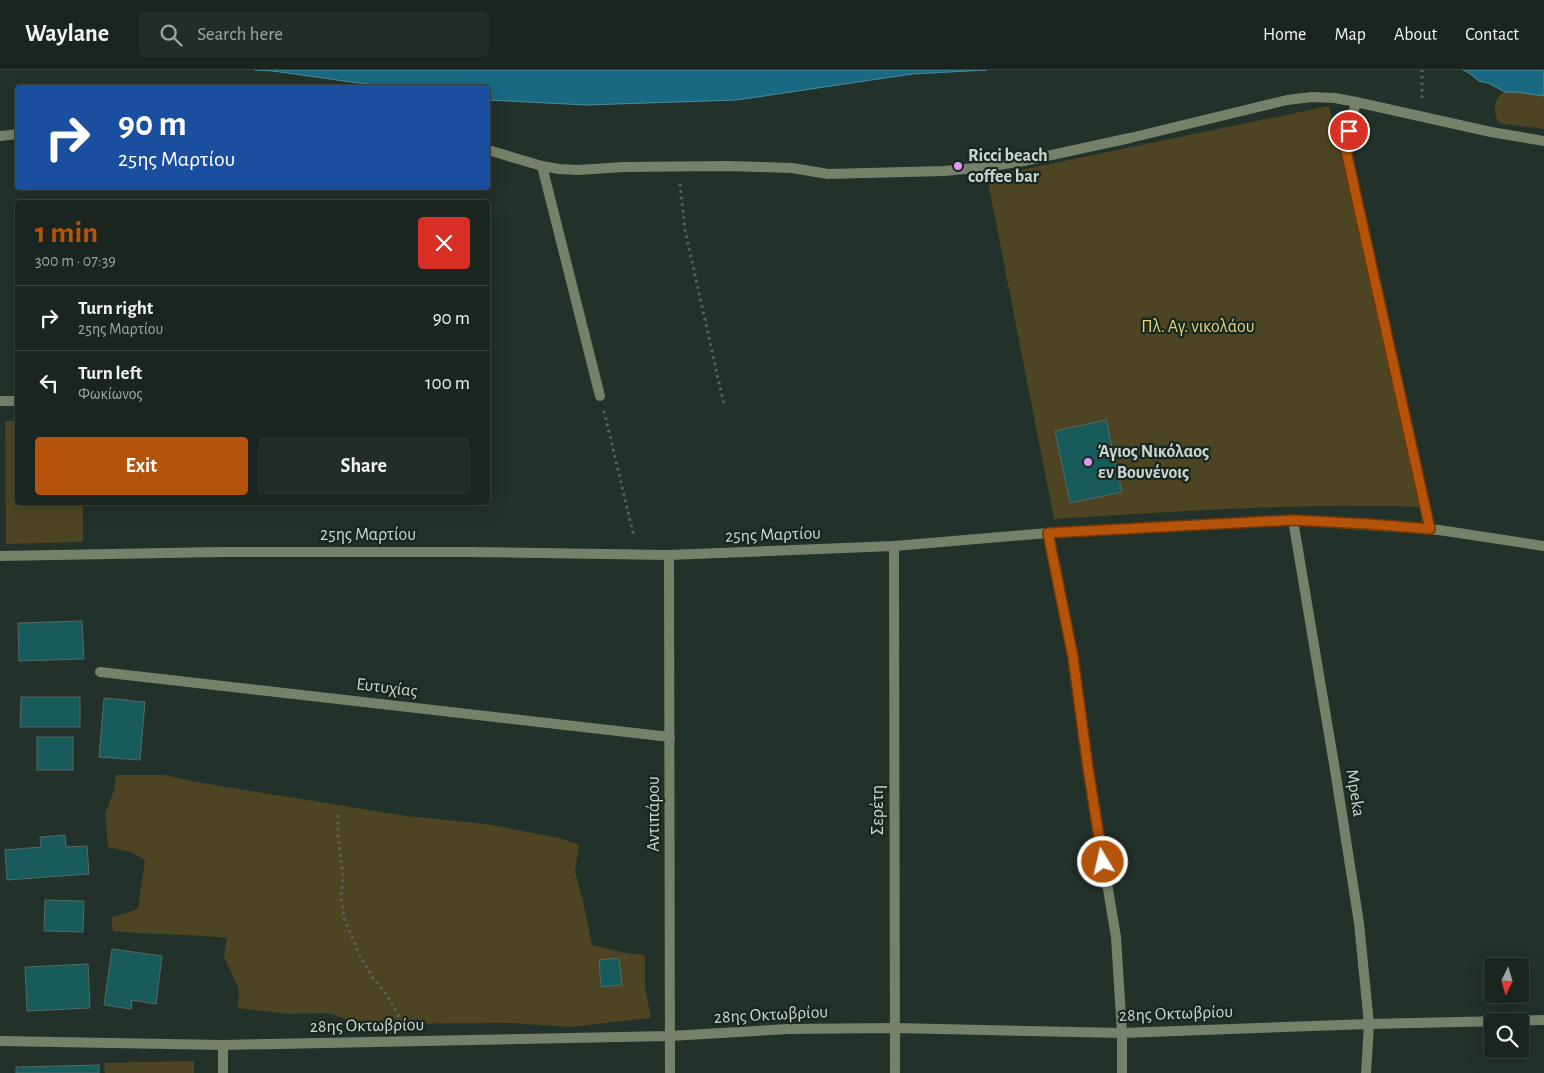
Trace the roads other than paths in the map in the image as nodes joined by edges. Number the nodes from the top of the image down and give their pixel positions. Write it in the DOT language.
graph roads {
  1 [pos="1356,102"];
  2 [pos="15,134"];
  3 [pos="0,136"];
  4 [pos="1544,141"];
  5 [pos="490,151"];
  6 [pos="542,166"];
  7 [pos="600,396"];
  8 [pos="0,401"];
  9 [pos="15,402"];
  10 [pos="1293,520"];
  11 [pos="1430,529"];
  12 [pos="1048,533"];
  13 [pos="894,546"];
  14 [pos="1544,546"];
  15 [pos="669,555"];
  16 [pos="0,556"];
  17 [pos="100,672"];
  18 [pos="670,737"];
  19 [pos="1544,1020"];
  20 [pos="1369,1024"];
  21 [pos="894,1028"];
  22 [pos="1122,1033"];
  23 [pos="670,1036"];
  24 [pos="0,1041"];
  25 [pos="223,1044"];
  26 [pos="223,1073"];
  27 [pos="670,1073"];
  28 [pos="895,1073"];
  29 [pos="1122,1073"];
  30 [pos="1366,1073"];
  1 -- 4 [label="street"];
  1 -- 6 [label="street"];
  1 -- 11 [label="street"];
  2 -- 3 [label="street"];
  5 -- 6 [label="street"];
  6 -- 7 [label="street"];
  8 -- 9 [label="street"];
  10 -- 11 [label="street, 25ης Μαρτίου"];
  10 -- 12 [label="street, 25ης Μαρτίου"];
  10 -- 20 [label="street, Mpeka"];
  11 -- 14 [label="street, 25ης Μαρτίου"];
  12 -- 13 [label="street, 25ης Μαρτίου"];
  12 -- 22 [label="street"];
  13 -- 15 [label="street, 25ης Μαρτίου"];
  13 -- 21 [label="street, Σερέτη"];
  15 -- 16 [label="street, 25ης Μαρτίου"];
  15 -- 18 [label="street, Αντιπάρου"];
  17 -- 18 [label="street, Ευτυχίας"];
  18 -- 23 [label="street, Αντιπάρου"];
  19 -- 20 [label="street, 28ης Οκτωβρίου"];
  20 -- 22 [label="street, 28ης Οκτωβρίου"];
  20 -- 30 [label="street, Mpeka"];
  21 -- 22 [label="street, 28ης Οκτωβρίου"];
  21 -- 23 [label="street, 28ης Οκτωβρίου"];
  21 -- 28 [label="street, Σερέτη"];
  22 -- 29 [label="street"];
  23 -- 25 [label="street, 28ης Οκτωβρίου"];
  23 -- 27 [label="street, Αντιπάρου"];
  24 -- 25 [label="street, 28ης Οκτωβρίου"];
  25 -- 26 [label="street"];
}
